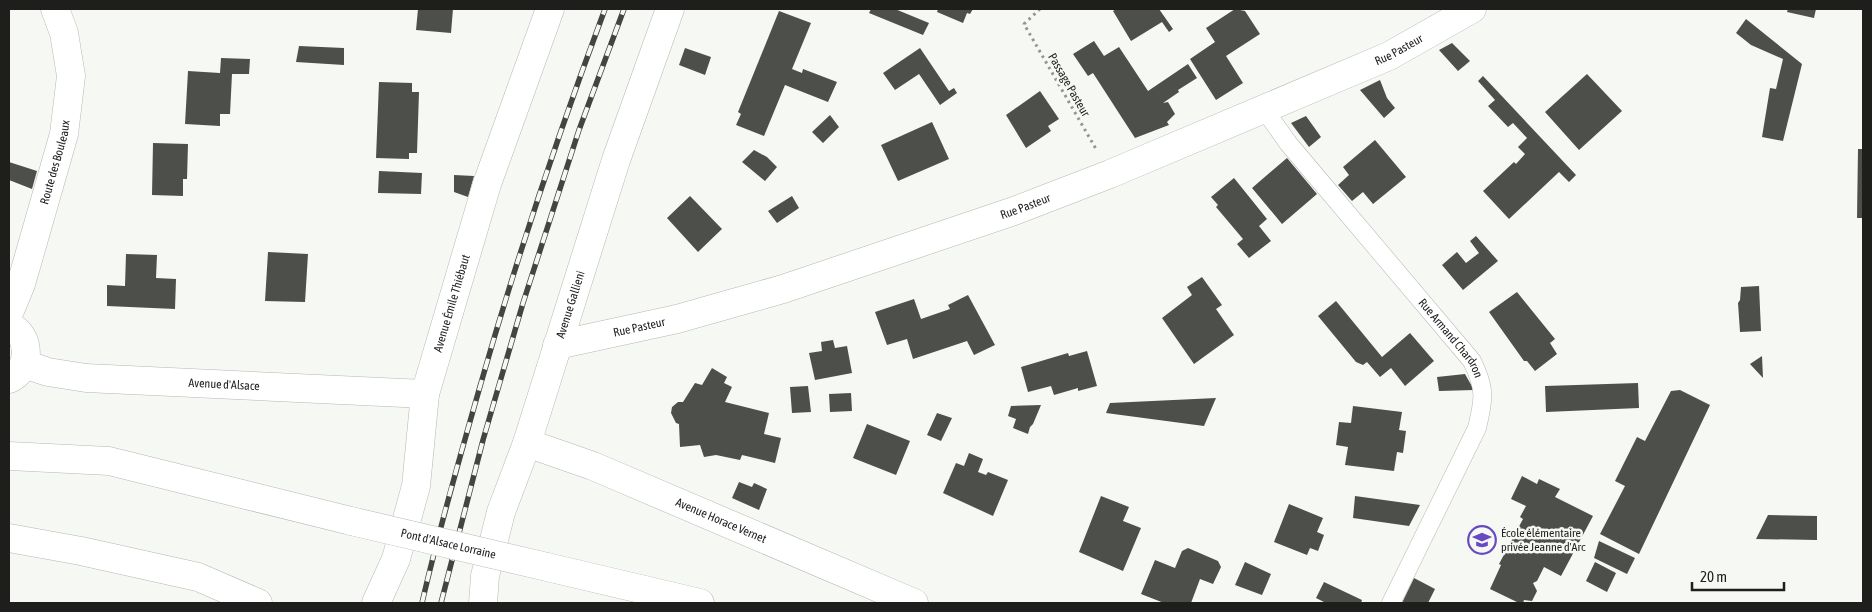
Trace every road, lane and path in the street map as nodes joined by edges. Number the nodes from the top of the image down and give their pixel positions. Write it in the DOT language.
graph roads {
  1 [pos="55,9"];
  2 [pos="550,9"];
  3 [pos="670,9"];
  4 [pos="1040,9"];
  5 [pos="1472,9"];
  6 [pos="1264,109"];
  7 [pos="1110,174"];
  8 [pos="9,313"];
  9 [pos="9,326"];
  10 [pos="556,345"];
  11 [pos="17,372"];
  12 [pos="426,394"];
  13 [pos="527,443"];
  14 [pos="9,456"];
  15 [pos="9,538"];
  16 [pos="258,603"];
  17 [pos="376,603"];
  18 [pos="483,603"];
  19 [pos="700,603"];
  20 [pos="914,603"];
  21 [pos="1391,603"];
  1 -- 8 [label="street, Route des Bouleaux"];
  2 -- 12 [label="street, Avenue Émile Thiébaut"];
  3 -- 10 [label="street, Avenue Gallieni"];
  4 -- 7 [label="path, Passage Pasteur"];
  5 -- 6 [label="street, Rue Pasteur"];
  6 -- 7 [label="street, Rue Pasteur"];
  6 -- 21 [label="lane, Rue Armand Chardron"];
  7 -- 10 [label="street, Rue Pasteur"];
  9 -- 11 [label="street"];
  10 -- 13 [label="street, Avenue Gallieni"];
  11 -- 12 [label="street, Avenue d'Alsace"];
  12 -- 17 [label="street, Avenue Émile Thiébaut"];
  13 -- 18 [label="street, Avenue Gallieni"];
  13 -- 20 [label="street, Avenue Horace Vernet"];
  14 -- 19 [label="street, Pont d'Alsace Lorraine, bridge"];
  15 -- 16 [label="street"];
}
